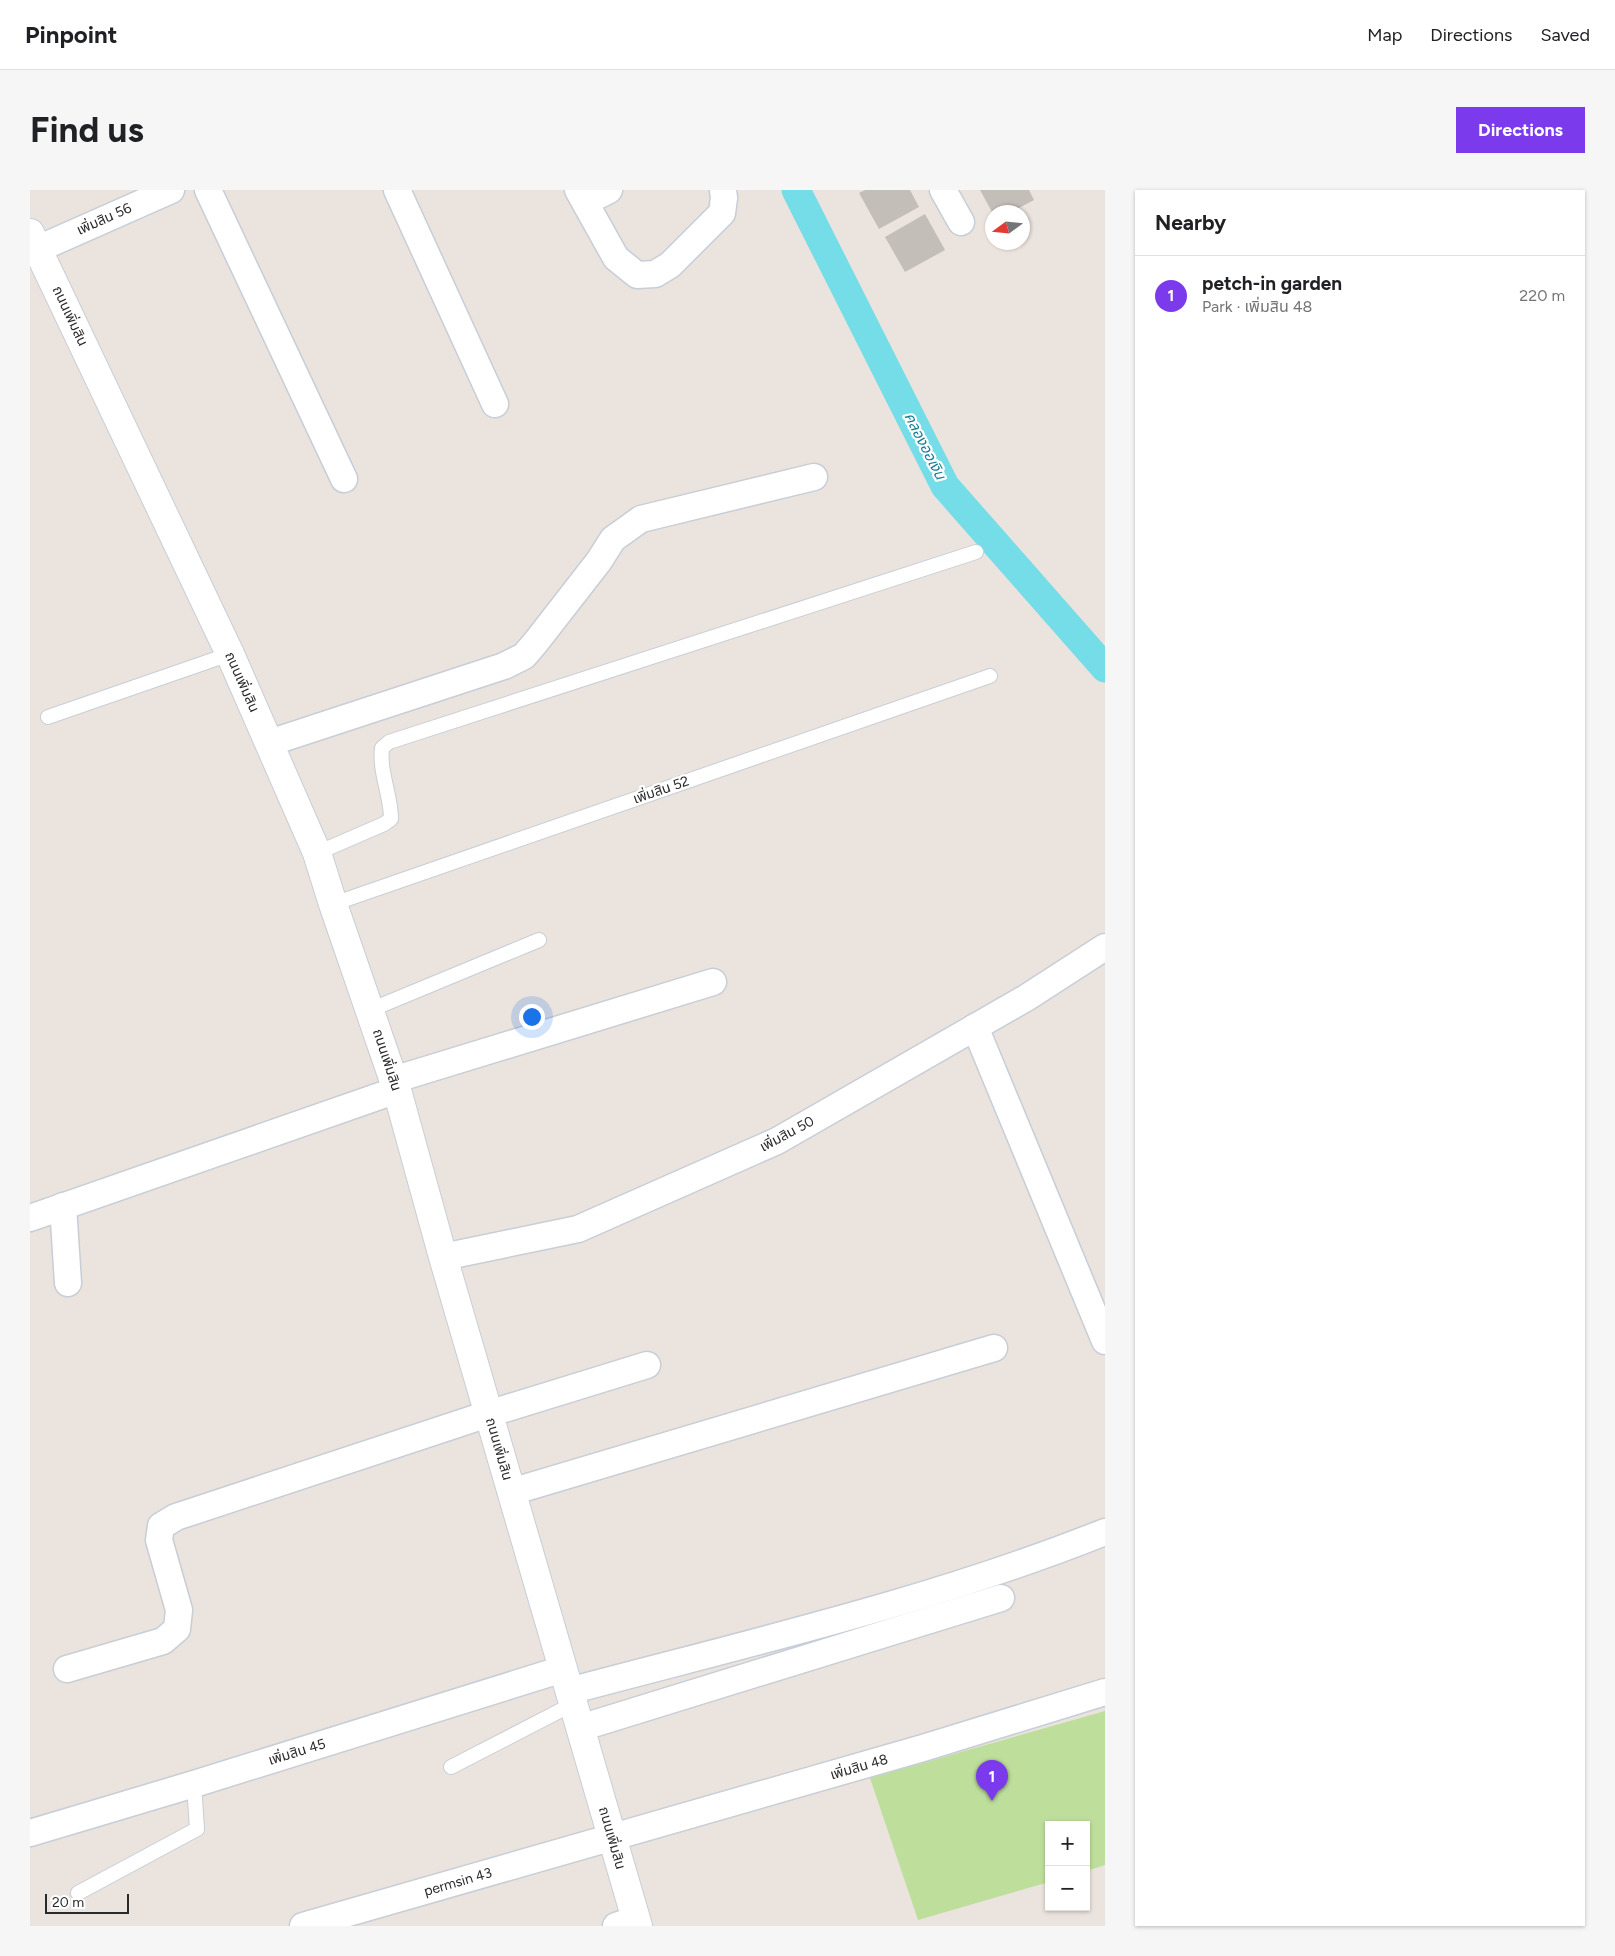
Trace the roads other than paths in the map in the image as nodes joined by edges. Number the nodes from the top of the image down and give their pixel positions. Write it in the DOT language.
graph roads {
  1 [pos="170,190"];
  2 [pos="208,190"];
  3 [pos="397,190"];
  4 [pos="609,190"];
  5 [pos="723,190"];
  6 [pos="943,190"];
  7 [pos="581,196"];
  8 [pos="961,222"];
  9 [pos="34,241"];
  10 [pos="495,404"];
  11 [pos="814,477"];
  12 [pos="344,479"];
  13 [pos="976,552"];
  14 [pos="230,654"];
  15 [pos="990,676"];
  16 [pos="48,717"];
  17 [pos="269,743"];
  18 [pos="318,853"];
  19 [pos="333,904"];
  20 [pos="540,940"];
  21 [pos="1105,948"];
  22 [pos="713,982"];
  23 [pos="370,1010"];
  24 [pos="976,1027"];
  25 [pos="395,1085"];
  26 [pos="63,1206"];
  27 [pos="30,1218"];
  28 [pos="442,1257"];
  29 [pos="68,1283"];
  30 [pos="1105,1340"];
  31 [pos="994,1348"];
  32 [pos="647,1365"];
  33 [pos="488,1414"];
  34 [pos="511,1492"];
  35 [pos="1105,1532"];
  36 [pos="1002,1598"];
  37 [pos="67,1669"];
  38 [pos="1105,1692"];
  39 [pos="571,1698"];
  40 [pos="451,1767"];
  41 [pos="194,1784"];
  42 [pos="30,1833"];
  43 [pos="612,1838"];
  44 [pos="78,1893"];
  45 [pos="630,1924"];
  46 [pos="303,1926"];
  1 -- 9 [label="street, เพิ่มสิน 56"];
  2 -- 12 [label="street"];
  3 -- 10 [label="street"];
  4 -- 7 [label="street"];
  5 -- 7 [label="street"];
  6 -- 8 [label="street"];
  9 -- 14 [label="street, ถนนเพิ่มสิน"];
  11 -- 17 [label="street"];
  13 -- 18 [label="lane"];
  14 -- 16 [label="lane"];
  14 -- 17 [label="street, ถนนเพิ่มสิน"];
  15 -- 19 [label="lane, เพิ่มสิน 52"];
  17 -- 18 [label="street, ถนนเพิ่มสิน"];
  18 -- 19 [label="street, ถนนเพิ่มสิน"];
  19 -- 23 [label="street, ถนนเพิ่มสิน"];
  20 -- 23 [label="lane"];
  21 -- 24 [label="street, เพิ่มสิน 50"];
  22 -- 25 [label="street"];
  23 -- 25 [label="street, ถนนเพิ่มสิน"];
  24 -- 28 [label="street, เพิ่มสิน 50"];
  24 -- 30 [label="street"];
  25 -- 26 [label="street"];
  25 -- 28 [label="street, ถนนเพิ่มสิน"];
  26 -- 27 [label="street"];
  26 -- 29 [label="street"];
  28 -- 33 [label="street, ถนนเพิ่มสิน"];
  31 -- 34 [label="street"];
  32 -- 33 [label="street"];
  33 -- 34 [label="street, ถนนเพิ่มสิน"];
  33 -- 37 [label="street"];
  34 -- 39 [label="street, ถนนเพิ่มสิน"];
  35 -- 39 [label="street"];
  36 -- 39 [label="street"];
  38 -- 43 [label="street, เพิ่มสิน 48"];
  39 -- 40 [label="lane"];
  39 -- 41 [label="street, เพิ่มสิน 45"];
  39 -- 43 [label="street, ถนนเพิ่มสิน"];
  41 -- 42 [label="street, เพิ่มสิน 45"];
  41 -- 44 [label="lane"];
  43 -- 45 [label="street, ถนนเพิ่มสิน"];
  43 -- 46 [label="street, permsin 43"];
}
